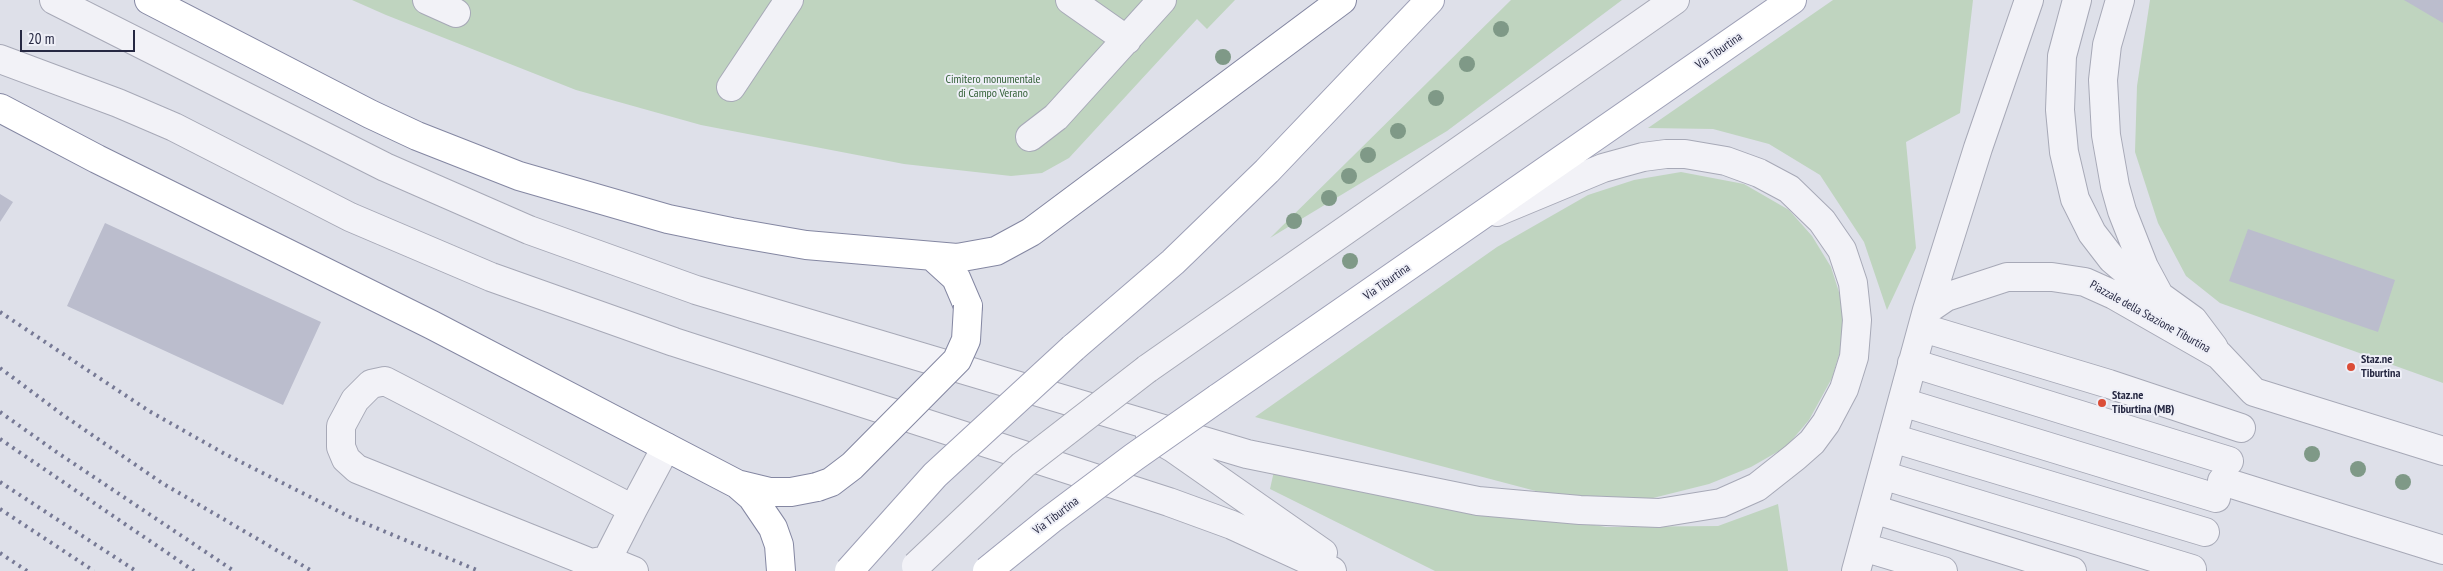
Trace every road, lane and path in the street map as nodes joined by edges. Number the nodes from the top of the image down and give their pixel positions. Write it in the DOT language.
graph roads {
  1 [pos="54,0"];
  2 [pos="149,0"];
  3 [pos="427,0"];
  4 [pos="789,0"];
  5 [pos="1070,0"];
  6 [pos="1162,0"];
  7 [pos="1342,0"];
  8 [pos="1430,0"];
  9 [pos="1675,0"];
  10 [pos="1792,0"];
  11 [pos="2029,0"];
  12 [pos="2077,0"];
  13 [pos="2120,0"];
  14 [pos="456,13"];
  15 [pos="1127,40"];
  16 [pos="0,60"];
  17 [pos="731,87"];
  18 [pos="0,108"];
  19 [pos="1030,136"];
  20 [pos="1477,220"];
  21 [pos="934,258"];
  22 [pos="2158,293"];
  23 [pos="1925,319"];
  24 [pos="2219,355"];
  25 [pos="1912,363"];
  26 [pos="2254,392"];
  27 [pos="1902,402"];
  28 [pos="1106,412"];
  29 [pos="2241,428"];
  30 [pos="1892,438"];
  31 [pos="666,446"];
  32 [pos="2443,451"];
  33 [pos="1882,475"];
  34 [pos="2223,480"];
  35 [pos="737,484"];
  36 [pos="633,509"];
  37 [pos="1873,509"];
  38 [pos="2205,532"];
  39 [pos="2443,550"];
  40 [pos="1859,559"];
  41 [pos="607,560"];
  42 [pos="913,569"];
  43 [pos="2192,570"];
  44 [pos="634,571"];
  45 [pos="780,571"];
  46 [pos="849,571"];
  47 [pos="987,571"];
  48 [pos="1332,571"];
  49 [pos="1350,571"];
  50 [pos="1943,571"];
  51 [pos="2072,571"];
  1 -- 28 [label="street"];
  2 -- 21 [label="main road"];
  3 -- 14 [label="street"];
  4 -- 17 [label="street"];
  5 -- 15 [label="street"];
  6 -- 15 [label="street"];
  7 -- 21 [label="main road"];
  8 -- 46 [label="main road, bridge"];
  9 -- 42 [label="street, bridge"];
  10 -- 20 [label="main road, Via Tiburtina"];
  11 -- 23 [label="street"];
  12 -- 22 [label="street"];
  13 -- 22 [label="street"];
  15 -- 19 [label="street"];
  16 -- 48 [label="street"];
  18 -- 31 [label="main road"];
  20 -- 28 [label="street"];
  20 -- 47 [label="main road, Via Tiburtina, bridge"];
  21 -- 35 [label="main road, bridge"];
  22 -- 24 [label="street"];
  23 -- 24 [label="street, Piazzale della Stazione Tiburtina"];
  23 -- 25 [label="street"];
  23 -- 29 [label="street"];
  24 -- 26 [label="street, Piazzale della Stazione Tiburtina"];
  25 -- 27 [label="street"];
  25 -- 34 [label="street"];
  26 -- 29 [label="street"];
  26 -- 32 [label="street"];
  27 -- 30 [label="street"];
  27 -- 34 [label="street"];
  28 -- 49 [label="street"];
  29 -- 34 [label="street"];
  30 -- 33 [label="street"];
  30 -- 38 [label="street"];
  31 -- 35 [label="main road"];
  31 -- 36 [label="street"];
  33 -- 37 [label="street"];
  33 -- 43 [label="street"];
  34 -- 38 [label="street"];
  34 -- 39 [label="street"];
  35 -- 45 [label="main road"];
  36 -- 41 [label="street"];
  36 -- 41 [label="street"];
  37 -- 40 [label="street"];
  37 -- 51 [label="street"];
  38 -- 43 [label="street"];
  40 -- 50 [label="street"];
  41 -- 44 [label="street"];
}
